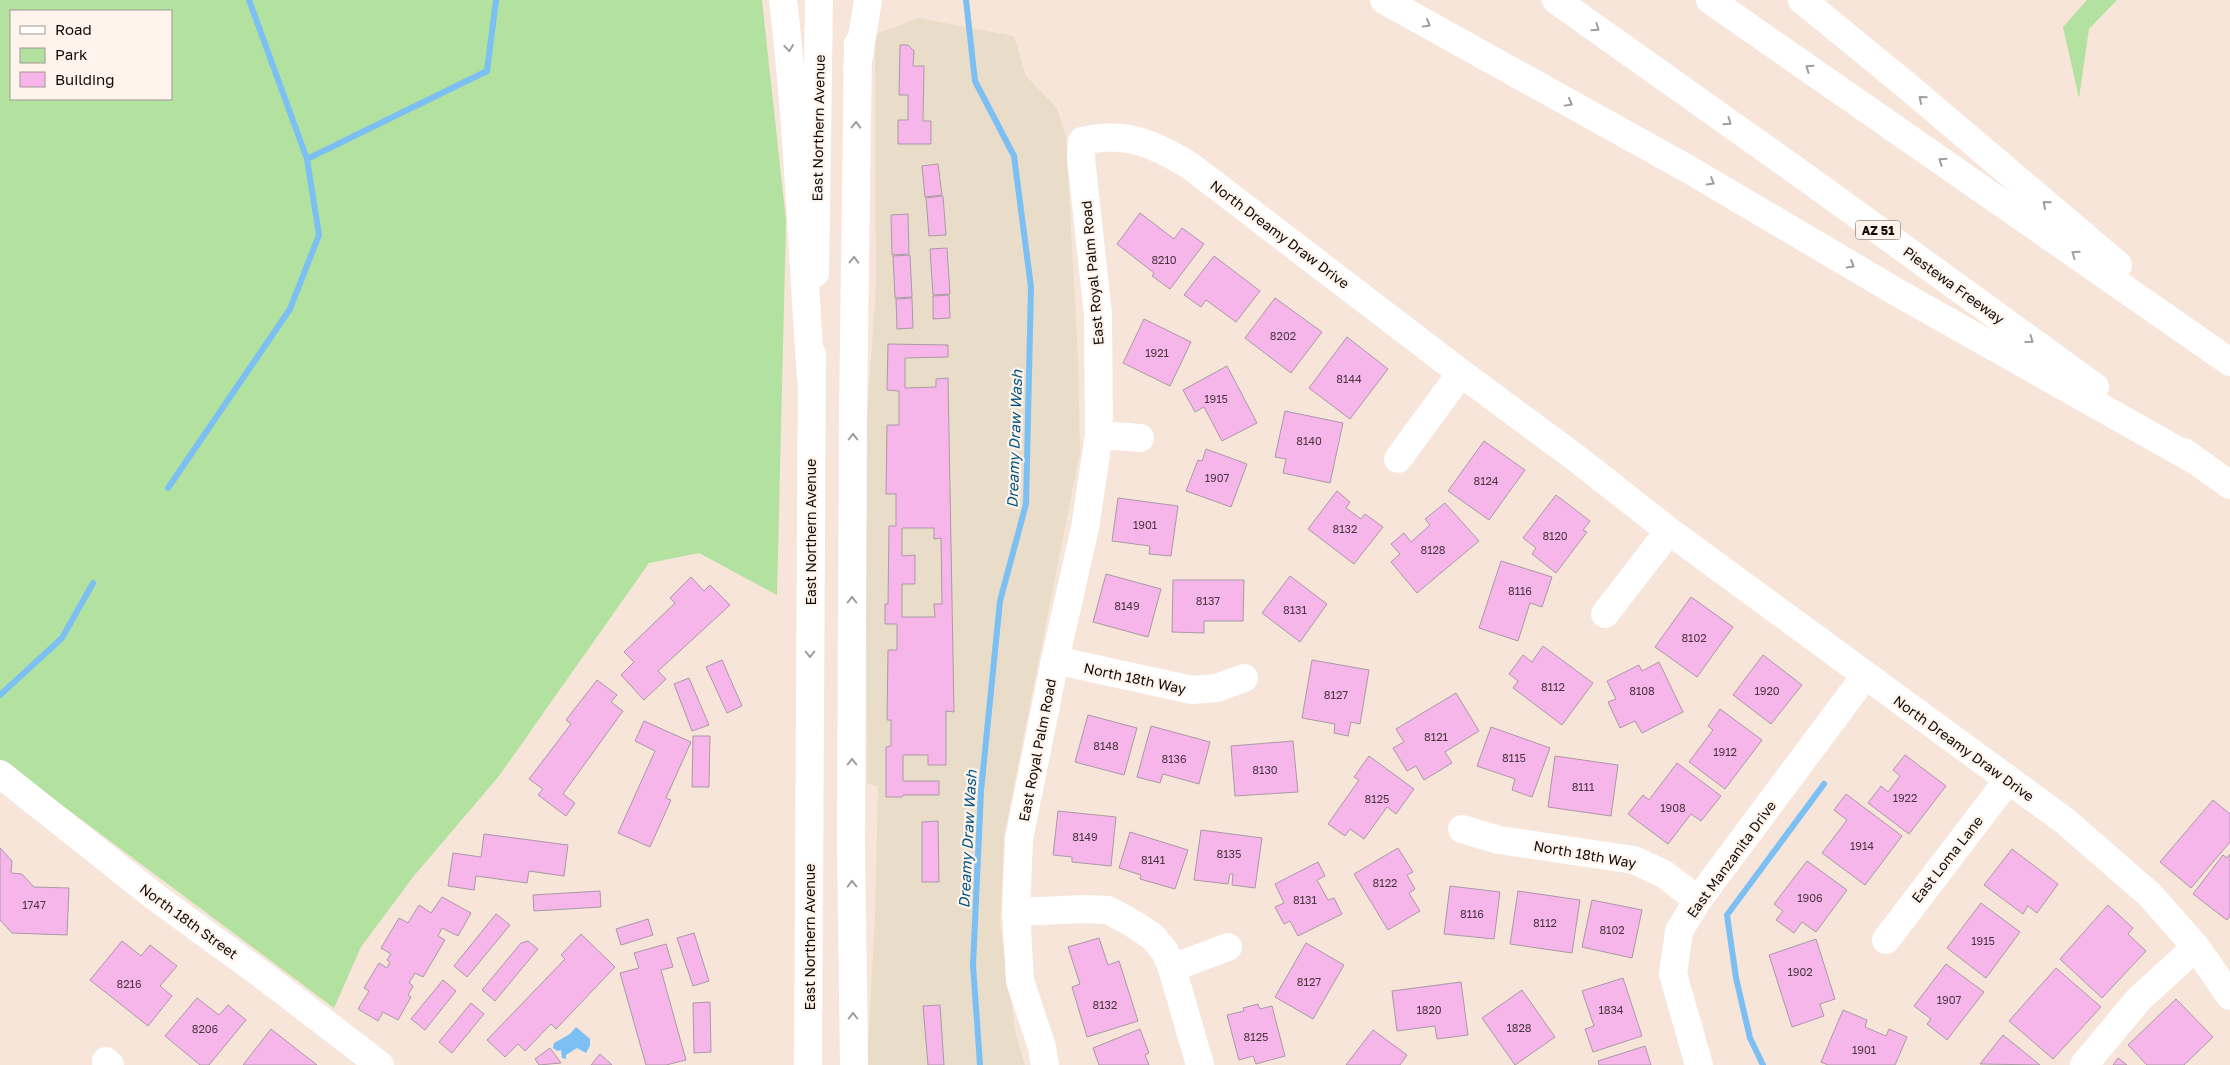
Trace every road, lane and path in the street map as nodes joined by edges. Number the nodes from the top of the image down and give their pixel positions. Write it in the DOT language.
graph roads {
  1 [pos="783,0"];
  2 [pos="819,0"];
  3 [pos="859,0"];
  4 [pos="868,0"];
  5 [pos="1384,0"];
  6 [pos="1556,0"];
  7 [pos="1710,0"];
  8 [pos="1802,0"];
  9 [pos="857,68"];
  10 [pos="1082,141"];
  11 [pos="2230,361"];
  12 [pos="1461,373"];
  13 [pos="811,378"];
  14 [pos="1099,435"];
  15 [pos="1140,438"];
  16 [pos="1398,459"];
  17 [pos="2198,462"];
  18 [pos="2230,484"];
  19 [pos="1669,531"];
  20 [pos="1605,614"];
  21 [pos="1055,660"];
  22 [pos="1865,676"];
  23 [pos="1244,678"];
  24 [pos="0,774"];
  25 [pos="2008,780"];
  26 [pos="1462,829"];
  27 [pos="1698,900"];
  28 [pos="1016,912"];
  29 [pos="1886,940"];
  30 [pos="1228,947"];
  31 [pos="2196,947"];
  32 [pos="1172,968"];
  33 [pos="2230,996"];
  34 [pos="379,1065"];
  35 [pos="808,1065"];
  36 [pos="854,1065"];
  37 [pos="1045,1065"];
  38 [pos="1200,1065"];
  39 [pos="1699,1065"];
  40 [pos="2084,1065"];
  1 -- 13 [label="main road, one-way"];
  2 -- 13 [label="main road, East Northern Avenue"];
  3 -- 9 [label="main road"];
  4 -- 9 [label="main road"];
  5 -- 17 [label="main road, one-way"];
  6 -- 17 [label="main road, Piestewa Freeway / AZ 51, one-way"];
  11 -- 7 [label="main road, one-way"];
  11 -- 8 [label="main road, one-way"];
  36 -- 9 [label="main road, one-way"];
  10 -- 12 [label="main road, North Dreamy Draw Drive"];
  10 -- 14 [label="main road, East Royal Palm Road"];
  12 -- 16 [label="main road"];
  12 -- 19 [label="main road, North Dreamy Draw Drive"];
  13 -- 35 [label="main road, East Northern Avenue, one-way"];
  14 -- 15 [label="main road"];
  14 -- 21 [label="main road, East Royal Palm Road"];
  17 -- 18 [label="main road, Piestewa Freeway / AZ 51"];
  19 -- 20 [label="main road"];
  19 -- 22 [label="main road, North Dreamy Draw Drive"];
  21 -- 23 [label="main road, North 18th Way"];
  21 -- 28 [label="main road, East Royal Palm Road"];
  22 -- 25 [label="main road, North Dreamy Draw Drive"];
  22 -- 27 [label="main road, East Manzanita Drive"];
  24 -- 34 [label="main road, North 18th Street"];
  25 -- 29 [label="main road, East Loma Lane"];
  25 -- 31 [label="main road, North Dreamy Draw Drive"];
  26 -- 27 [label="main road, North 18th Way"];
  27 -- 39 [label="main road, East Manzanita Drive"];
  28 -- 32 [label="main road"];
  28 -- 37 [label="main road, East Royal Palm Road"];
  30 -- 32 [label="main road"];
  31 -- 33 [label="main road, North Dreamy Draw Drive"];
  31 -- 40 [label="main road"];
  32 -- 38 [label="main road"];
}
